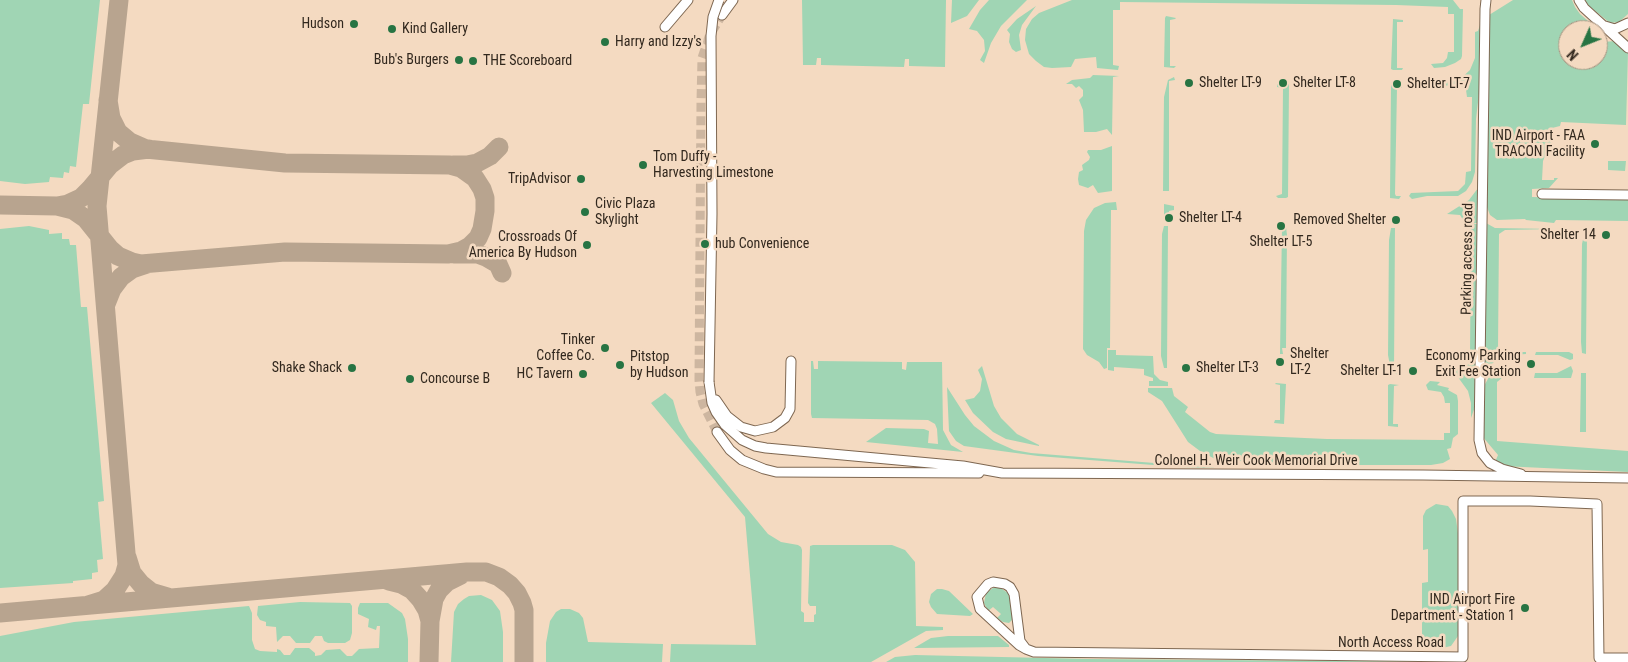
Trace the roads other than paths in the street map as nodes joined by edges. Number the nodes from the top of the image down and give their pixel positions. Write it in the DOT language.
graph roads {
  1 [pos="688,0"];
  2 [pos="719,0"];
  3 [pos="733,0"];
  4 [pos="1486,0"];
  5 [pos="1579,0"];
  6 [pos="722,15"];
  7 [pos="1597,20"];
  8 [pos="1628,23"];
  9 [pos="665,28"];
  10 [pos="1608,28"];
  11 [pos="1608,30"];
  12 [pos="1628,48"];
  13 [pos="1542,194"];
  14 [pos="1628,195"];
  15 [pos="791,361"];
  16 [pos="709,382"];
  17 [pos="717,432"];
  18 [pos="1002,473"];
  19 [pos="1540,477"];
  20 [pos="1628,478"];
  21 [pos="1026,649"];
  22 [pos="1628,658"];
  1 -- 9 [label="street"];
  2 -- 16 [label="street, bridge"];
  3 -- 6 [label="street"];
  4 -- 19 [label="street, Parking access road"];
  5 -- 7 [label="street"];
  8 -- 10 [label="street"];
  11 -- 12 [label="street"];
  13 -- 14 [label="street"];
  15 -- 16 [label="street"];
  16 -- 18 [label="street, Colonel H. Weir Cook Memorial Drive"];
  17 -- 18 [label="street"];
  18 -- 19 [label="street, Colonel H. Weir Cook Memorial Drive"];
  19 -- 20 [label="street, Colonel H. Weir Cook Memorial Drive"];
  21 -- 21 [label="street, North Access Road"];
  21 -- 22 [label="street, North Access Road"];
}
